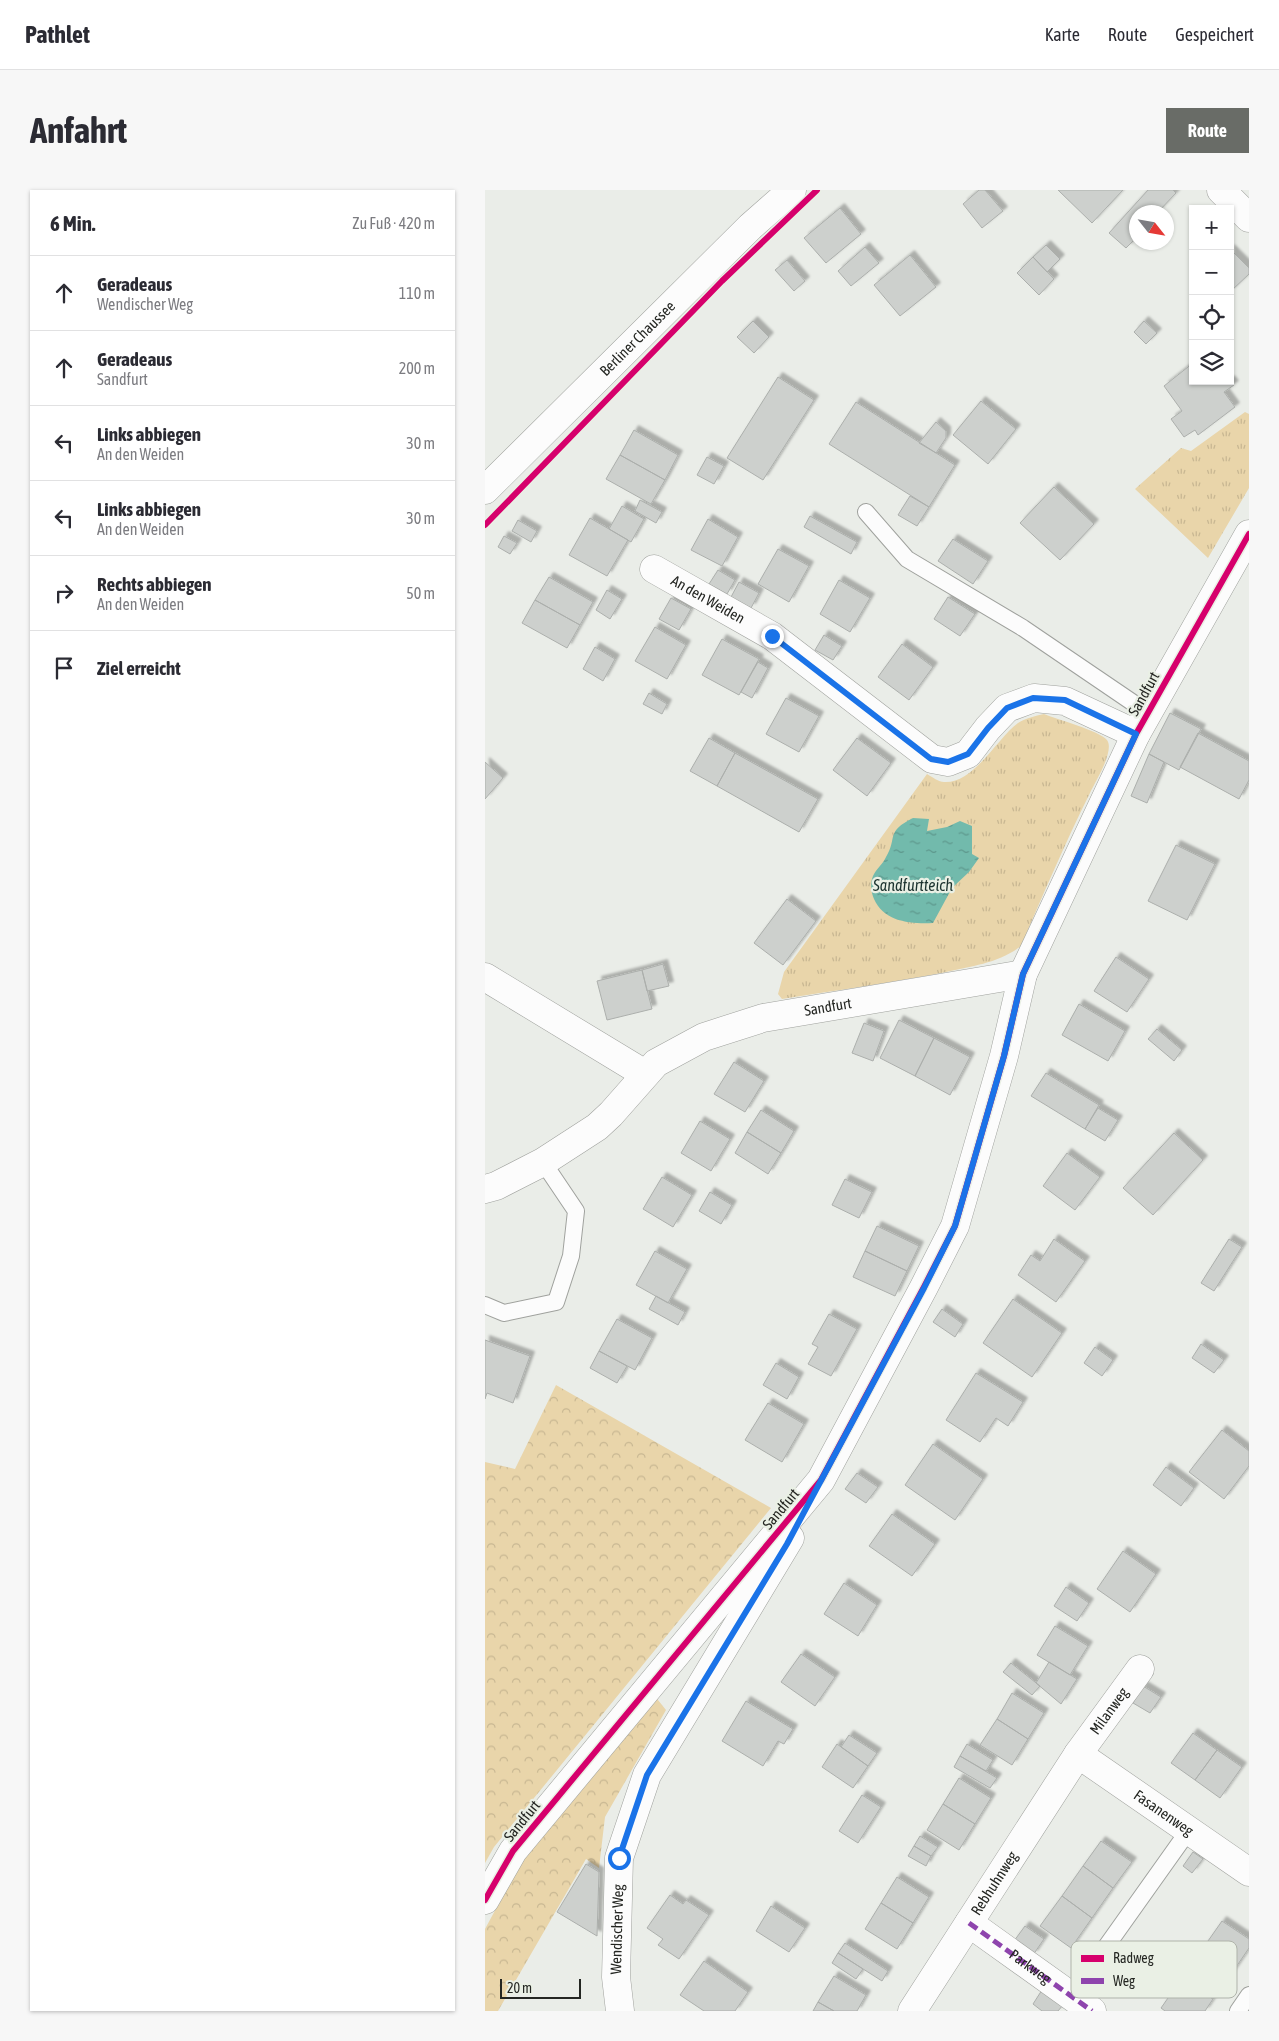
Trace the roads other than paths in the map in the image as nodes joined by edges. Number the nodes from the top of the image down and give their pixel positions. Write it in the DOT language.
graph roads {
  1 [pos="792,190"];
  2 [pos="1221,190"];
  3 [pos="1249,218"];
  4 [pos="485,490"];
  5 [pos="866,512"];
  6 [pos="1249,534"];
  7 [pos="654,569"];
  8 [pos="1142,723"];
  9 [pos="1023,974"];
  10 [pos="485,977"];
  11 [pos="645,1074"];
  12 [pos="543,1162"];
  13 [pos="485,1188"];
  14 [pos="485,1305"];
  15 [pos="821,1480"];
  16 [pos="1140,1669"];
  17 [pos="1078,1754"];
  18 [pos="1189,1830"];
  19 [pos="1249,1872"];
  20 [pos="485,1900"];
  21 [pos="969,1923"];
  22 [pos="1121,1941"];
  23 [pos="1249,1995"];
  24 [pos="1081,2006"];
  25 [pos="620,2011"];
  26 [pos="912,2011"];
  27 [pos="1238,2011"];
  1 -- 4 [label="street, Berliner Chaussee"];
  2 -- 3 [label="street"];
  5 -- 8 [label="lane"];
  6 -- 8 [label="street, Sandfurt"];
  7 -- 8 [label="street, An den Weiden"];
  8 -- 9 [label="street, Sandfurt"];
  9 -- 11 [label="street, Sandfurt"];
  9 -- 15 [label="street, Sandfurt"];
  10 -- 11 [label="street"];
  11 -- 12 [label="street, Sandfurt"];
  12 -- 13 [label="street"];
  12 -- 14 [label="lane"];
  15 -- 20 [label="street, Sandfurt"];
  15 -- 25 [label="street, Wendischer Weg"];
  16 -- 17 [label="street, Milanweg"];
  17 -- 18 [label="street, Fasanenweg"];
  17 -- 21 [label="street, Rebhuhnweg"];
  18 -- 19 [label="street, Fasanenweg"];
  18 -- 22 [label="lane"];
  21 -- 24 [label="street, Parkweg"];
  21 -- 26 [label="street, Rebhuhnweg"];
  23 -- 27 [label="lane"];
}
